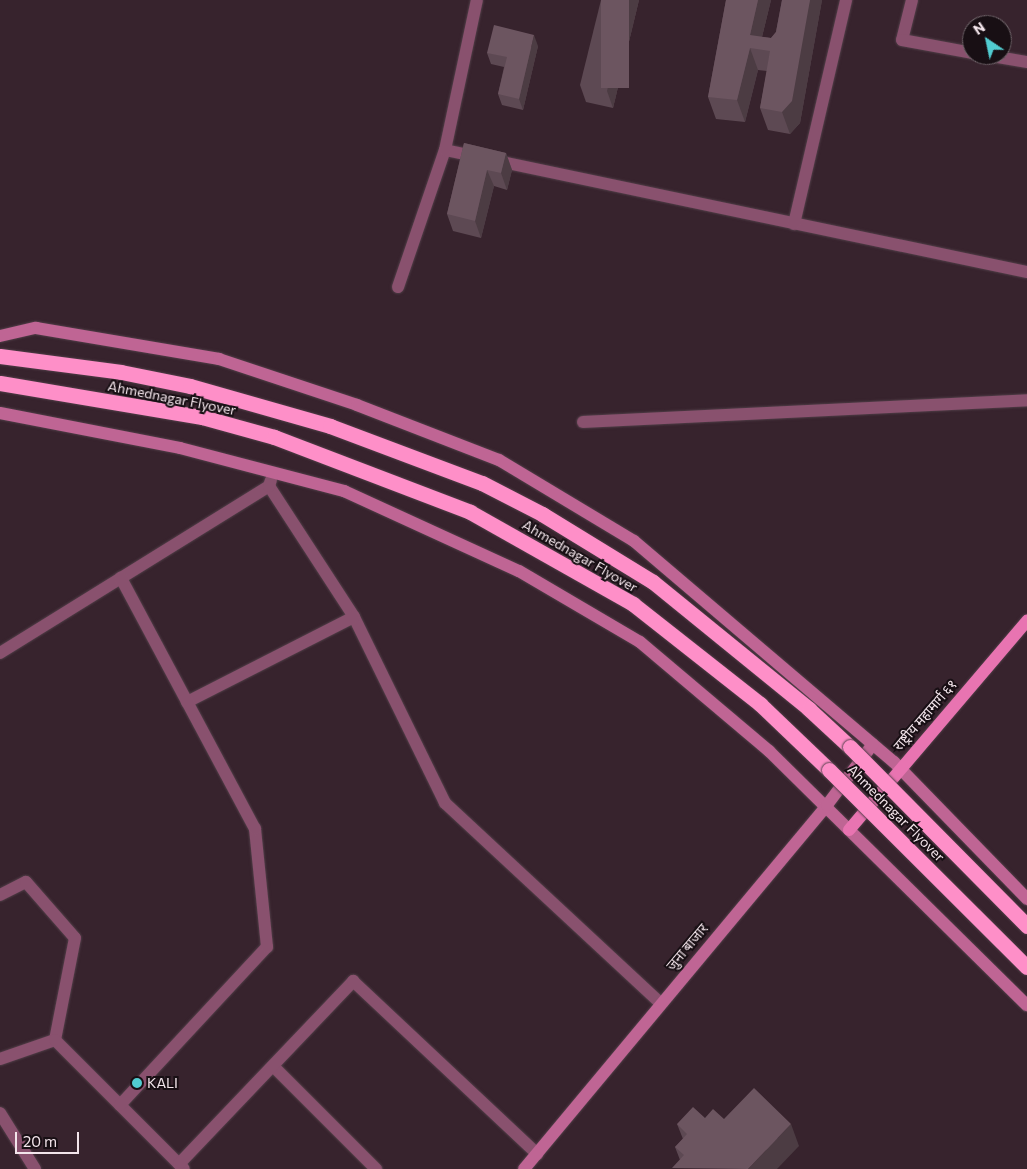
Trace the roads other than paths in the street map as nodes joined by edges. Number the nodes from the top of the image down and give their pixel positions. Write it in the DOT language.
graph roads {
  1 [pos="477,0"];
  2 [pos="846,0"];
  3 [pos="912,0"];
  4 [pos="962,50"];
  5 [pos="1012,59"];
  6 [pos="1027,62"];
  7 [pos="445,150"];
  8 [pos="794,224"];
  9 [pos="1027,272"];
  10 [pos="398,287"];
  11 [pos="0,336"];
  12 [pos="3,356"];
  13 [pos="0,383"];
  14 [pos="1027,400"];
  15 [pos="0,413"];
  16 [pos="584,422"];
  17 [pos="274,473"];
  18 [pos="269,486"];
  19 [pos="121,578"];
  20 [pos="354,618"];
  21 [pos="1027,621"];
  22 [pos="0,654"];
  23 [pos="187,702"];
  24 [pos="873,744"];
  25 [pos="900,767"];
  26 [pos="826,805"];
  27 [pos="849,830"];
  28 [pos="0,895"];
  29 [pos="1027,899"];
  30 [pos="1027,926"];
  31 [pos="1027,967"];
  32 [pos="660,1003"];
  33 [pos="1027,1005"];
  34 [pos="54,1040"];
  35 [pos="0,1059"];
  36 [pos="273,1066"];
  37 [pos="120,1105"];
  38 [pos="0,1113"];
  39 [pos="537,1154"];
  40 [pos="182,1167"];
  41 [pos="35,1169"];
  42 [pos="376,1169"];
  43 [pos="524,1169"];
  1 -- 7 [label="street"];
  2 -- 8 [label="street"];
  3 -- 4 [label="street"];
  5 -- 6 [label="street"];
  7 -- 8 [label="street"];
  7 -- 10 [label="street"];
  8 -- 9 [label="street"];
  11 -- 24 [label="street"];
  12 -- 30 [label="highway, Ahmednagar Flyover, bridge"];
  13 -- 31 [label="highway, Ahmednagar Flyover, bridge"];
  14 -- 16 [label="street"];
  15 -- 17 [label="street"];
  17 -- 18 [label="street"];
  17 -- 26 [label="street"];
  18 -- 19 [label="street"];
  18 -- 20 [label="street"];
  19 -- 22 [label="street"];
  19 -- 23 [label="street"];
  20 -- 23 [label="street"];
  20 -- 32 [label="street"];
  21 -- 25 [label="main road, राष्ट्रीय महामार्ग ६१"];
  23 -- 37 [label="street"];
  24 -- 25 [label="street"];
  24 -- 26 [label="street, जुना बाजार"];
  25 -- 27 [label="main road, राष्ट्रीय महामार्ग ६१"];
  25 -- 29 [label="street"];
  26 -- 27 [label="street"];
  26 -- 32 [label="street, जुना बाजार"];
  27 -- 33 [label="street"];
  28 -- 34 [label="street"];
  32 -- 39 [label="street, जुना बाजार"];
  34 -- 35 [label="street"];
  34 -- 37 [label="street"];
  36 -- 39 [label="street"];
  36 -- 40 [label="street"];
  36 -- 42 [label="street"];
  37 -- 40 [label="street"];
  38 -- 41 [label="street"];
  39 -- 43 [label="street, जुना बाजार"];
}
